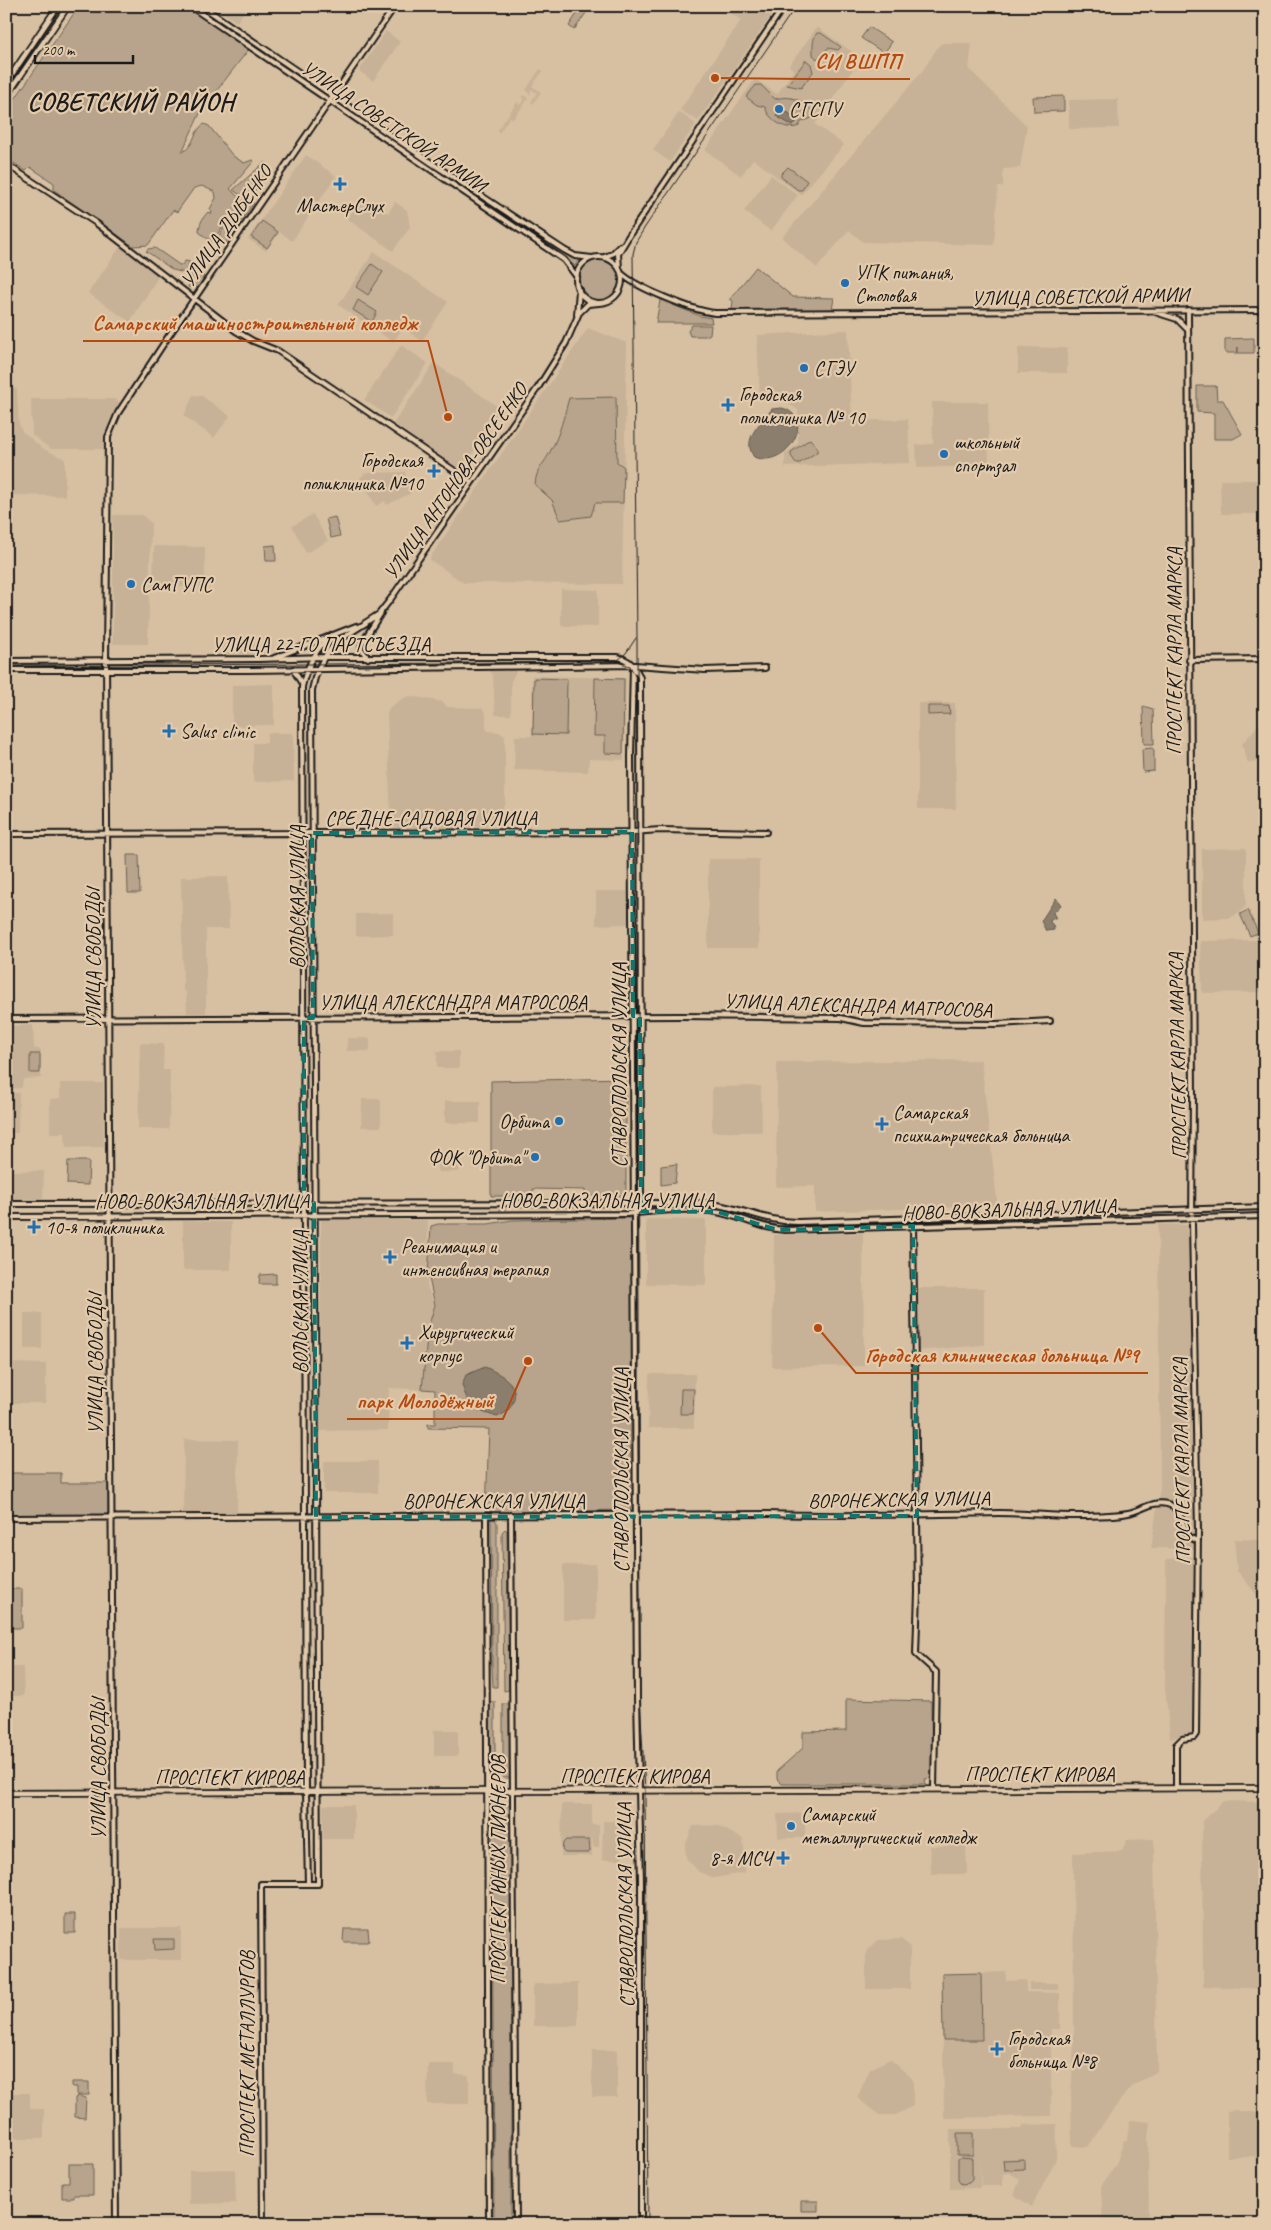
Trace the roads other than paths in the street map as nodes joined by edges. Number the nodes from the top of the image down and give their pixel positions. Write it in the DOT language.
graph roads {
  1 [pos="58,6"];
  2 [pos="68,6"];
  3 [pos="190,6"];
  4 [pos="202,6"];
  5 [pos="395,6"];
  6 [pos="784,6"];
  7 [pos="255,42"];
  8 [pos="251,48"];
  9 [pos="7,71"];
  10 [pos="12,75"];
  11 [pos="6,83"];
  12 [pos="333,96"];
  13 [pos="6,97"];
  14 [pos="330,100"];
  15 [pos="6,164"];
  16 [pos="461,183"];
  17 [pos="459,188"];
  18 [pos="504,211"];
  19 [pos="501,217"];
  20 [pos="630,234"];
  21 [pos="598,257"];
  22 [pos="592,258"];
  23 [pos="619,268"];
  24 [pos="622,274"];
  25 [pos="577,277"];
  26 [pos="632,283"];
  27 [pos="579,290"];
  28 [pos="620,290"];
  29 [pos="193,299"];
  30 [pos="599,303"];
  31 [pos="1188,310"];
  32 [pos="1265,310"];
  33 [pos="1150,311"];
  34 [pos="577,317"];
  35 [pos="1188,330"];
  36 [pos="471,482"];
  37 [pos="108,503"];
  38 [pos="390,600"];
  39 [pos="366,623"];
  40 [pos="331,635"];
  41 [pos="314,657"];
  42 [pos="325,657"];
  43 [pos="368,658"];
  44 [pos="272,659"];
  45 [pos="1265,659"];
  46 [pos="1189,660"];
  47 [pos="6,661"];
  48 [pos="106,661"];
  49 [pos="632,665"];
  50 [pos="318,668"];
  51 [pos="765,668"];
  52 [pos="293,669"];
  53 [pos="308,669"];
  54 [pos="6,670"];
  55 [pos="106,670"];
  56 [pos="302,687"];
  57 [pos="639,831"];
  58 [pos="632,832"];
  59 [pos="766,832"];
  60 [pos="107,833"];
  61 [pos="303,833"];
  62 [pos="312,833"];
  63 [pos="6,834"];
  64 [pos="633,1016"];
  65 [pos="640,1016"];
  66 [pos="108,1018"];
  67 [pos="304,1018"];
  68 [pos="313,1018"];
  69 [pos="6,1019"];
  70 [pos="1050,1022"];
  71 [pos="634,1202"];
  72 [pos="642,1202"];
  73 [pos="304,1203"];
  74 [pos="314,1203"];
  75 [pos="6,1204"];
  76 [pos="109,1204"];
  77 [pos="1265,1207"];
  78 [pos="1193,1210"];
  79 [pos="641,1212"];
  80 [pos="634,1213"];
  81 [pos="110,1216"];
  82 [pos="304,1216"];
  83 [pos="314,1216"];
  84 [pos="1265,1216"];
  85 [pos="6,1217"];
  86 [pos="1192,1218"];
  87 [pos="912,1226"];
  88 [pos="486,1515"];
  89 [pos="511,1515"];
  90 [pos="636,1515"];
  91 [pos="917,1516"];
  92 [pos="306,1517"];
  93 [pos="316,1517"];
  94 [pos="6,1518"];
  95 [pos="111,1518"];
  96 [pos="1198,1541"];
  97 [pos="1176,1788"];
  98 [pos="1265,1788"];
  99 [pos="934,1789"];
  100 [pos="487,1791"];
  101 [pos="513,1791"];
  102 [pos="639,1791"];
  103 [pos="306,1792"];
  104 [pos="317,1792"];
  105 [pos="6,1793"];
  106 [pos="113,1793"];
  107 [pos="308,1884"];
  108 [pos="116,2224"];
  109 [pos="262,2224"];
  110 [pos="489,2224"];
  111 [pos="516,2224"];
  112 [pos="642,2224"];
  1 -- 10 [label="main road"];
  2 -- 13 [label="main road"];
  3 -- 8 [label="street, УЛИЦА СОВЕТСКОЙ АРМИИ"];
  4 -- 7 [label="street, УЛИЦА СОВЕТСКОЙ АРМИИ"];
  5 -- 12 [label="street, УЛИЦА ДЫБЕНКО"];
  6 -- 20 [label="street"];
  7 -- 8 [label="street"];
  7 -- 12 [label="street, УЛИЦА СОВЕТСКОЙ АРМИИ"];
  8 -- 14 [label="street, УЛИЦА СОВЕТСКОЙ АРМИИ"];
  9 -- 10 [label="street"];
  10 -- 11 [label="main road"];
  12 -- 14 [label="street, УЛИЦА ДЫБЕНКО"];
  12 -- 16 [label="street, УЛИЦА СОВЕТСКОЙ АРМИИ"];
  14 -- 17 [label="street, УЛИЦА СОВЕТСКОЙ АРМИИ"];
  14 -- 29 [label="street, УЛИЦА ДЫБЕНКО"];
  15 -- 29 [label="street"];
  16 -- 17 [label="street"];
  16 -- 18 [label="street, УЛИЦА СОВЕТСКОЙ АРМИИ"];
  17 -- 19 [label="street, УЛИЦА СОВЕТСКОЙ АРМИИ"];
  18 -- 19 [label="street"];
  18 -- 22 [label="street, УЛИЦА СОВЕТСКОЙ АРМИИ"];
  19 -- 25 [label="street, УЛИЦА СОВЕТСКОЙ АРМИИ"];
  20 -- 21 [label="street"];
  20 -- 23 [label="street"];
  21 -- 22 [label="street"];
  21 -- 23 [label="street"];
  22 -- 25 [label="street"];
  23 -- 24 [label="street"];
  24 -- 26 [label="street, УЛИЦА СОВЕТСКОЙ АРМИИ"];
  24 -- 28 [label="street"];
  25 -- 27 [label="street"];
  26 -- 28 [label="street"];
  26 -- 33 [label="street, УЛИЦА СОВЕТСКОЙ АРМИИ"];
  27 -- 30 [label="street"];
  27 -- 34 [label="street, УЛИЦА АНТОНОВА-ОВСЕЕНКО"];
  28 -- 30 [label="street"];
  29 -- 36 [label="street"];
  29 -- 37 [label="street, УЛИЦА ДЫБЕНКО"];
  30 -- 34 [label="street"];
  31 -- 32 [label="street, УЛИЦА СОВЕТСКОЙ АРМИИ"];
  31 -- 33 [label="street, УЛИЦА СОВЕТСКОЙ АРМИИ"];
  31 -- 35 [label="street, ПРОСПЕКТ КАРЛА МАРКСА"];
  33 -- 35 [label="street"];
  34 -- 36 [label="street, УЛИЦА АНТОНОВА-ОВСЕЕНКО"];
  35 -- 46 [label="street, ПРОСПЕКТ КАРЛА МАРКСА"];
  36 -- 38 [label="street, УЛИЦА АНТОНОВА-ОВСЕЕНКО"];
  37 -- 48 [label="street, УЛИЦА СВОБОДЫ"];
  38 -- 39 [label="street, УЛИЦА АНТОНОВА-ОВСЕЕНКО"];
  38 -- 43 [label="street"];
  39 -- 40 [label="street, УЛИЦА АНТОНОВА-ОВСЕЕНКО"];
  39 -- 42 [label="street, ВОЛЬСКАЯ УЛИЦА"];
  40 -- 41 [label="street, ВОЛЬСКАЯ УЛИЦА"];
  40 -- 44 [label="street, УЛИЦА АНТОНОВА-ОВСЕЕНКО"];
  41 -- 42 [label="street, УЛИЦА 22-ГО ПАРТСЪЕЗДА"];
  41 -- 44 [label="street, УЛИЦА 22-ГО ПАРТСЪЕЗДА"];
  41 -- 53 [label="street, ВОЛЬСКАЯ УЛИЦА"];
  42 -- 43 [label="street, УЛИЦА 22-ГО ПАРТСЪЕЗДА"];
  42 -- 50 [label="street, ВОЛЬСКАЯ УЛИЦА"];
  43 -- 49 [label="street, УЛИЦА 22-ГО ПАРТСЪЕЗДА"];
  44 -- 48 [label="street, УЛИЦА 22-ГО ПАРТСЪЕЗДА"];
  45 -- 46 [label="street"];
  46 -- 78 [label="street, ПРОСПЕКТ КАРЛА МАРКСА"];
  47 -- 48 [label="street, УЛИЦА 22-ГО ПАРТСЪЕЗДА"];
  48 -- 55 [label="street, УЛИЦА СВОБОДЫ"];
  49 -- 50 [label="street, УЛИЦА 22-ГО ПАРТСЪЕЗДА"];
  49 -- 51 [label="street, УЛИЦА 22-ГО ПАРТСЪЕЗДА"];
  49 -- 57 [label="street, СТАВРОПОЛЬСКАЯ УЛИЦА"];
  49 -- 58 [label="street, СТАВРОПОЛЬСКАЯ УЛИЦА"];
  50 -- 53 [label="street, УЛИЦА 22-ГО ПАРТСЪЕЗДА"];
  50 -- 62 [label="street, ВОЛЬСКАЯ УЛИЦА"];
  52 -- 53 [label="street, УЛИЦА 22-ГО ПАРТСЪЕЗДА"];
  52 -- 55 [label="street, УЛИЦА 22-ГО ПАРТСЪЕЗДА"];
  52 -- 56 [label="street"];
  53 -- 56 [label="street, ВОЛЬСКАЯ УЛИЦА"];
  54 -- 55 [label="street, УЛИЦА 22-ГО ПАРТСЪЕЗДА"];
  55 -- 60 [label="street, УЛИЦА СВОБОДЫ"];
  56 -- 61 [label="street, ВОЛЬСКАЯ УЛИЦА"];
  57 -- 58 [label="street, СРЕДНЕ-САДОВАЯ УЛИЦА"];
  57 -- 59 [label="street, СРЕДНЕ-САДОВАЯ УЛИЦА"];
  57 -- 65 [label="street, СТАВРОПОЛЬСКАЯ УЛИЦА"];
  58 -- 62 [label="street, СРЕДНЕ-САДОВАЯ УЛИЦА"];
  58 -- 64 [label="street, СТАВРОПОЛЬСКАЯ УЛИЦА"];
  60 -- 61 [label="street, СРЕДНЕ-САДОВАЯ УЛИЦА"];
  60 -- 63 [label="street, СРЕДНЕ-САДОВАЯ УЛИЦА"];
  60 -- 66 [label="street, УЛИЦА СВОБОДЫ"];
  61 -- 62 [label="street, СРЕДНЕ-САДОВАЯ УЛИЦА"];
  61 -- 67 [label="street, ВОЛЬСКАЯ УЛИЦА"];
  62 -- 68 [label="street, ВОЛЬСКАЯ УЛИЦА"];
  64 -- 65 [label="street, УЛИЦА АЛЕКСАНДРА МАТРОСОВА"];
  64 -- 68 [label="street, УЛИЦА АЛЕКСАНДРА МАТРОСОВА"];
  64 -- 71 [label="street, СТАВРОПОЛЬСКАЯ УЛИЦА"];
  65 -- 70 [label="street, УЛИЦА АЛЕКСАНДРА МАТРОСОВА"];
  65 -- 72 [label="street, СТАВРОПОЛЬСКАЯ УЛИЦА"];
  66 -- 67 [label="street, УЛИЦА АЛЕКСАНДРА МАТРОСОВА"];
  66 -- 69 [label="street, УЛИЦА АЛЕКСАНДРА МАТРОСОВА"];
  66 -- 76 [label="street, УЛИЦА СВОБОДЫ"];
  67 -- 68 [label="street, УЛИЦА АЛЕКСАНДРА МАТРОСОВА"];
  67 -- 73 [label="street, ВОЛЬСКАЯ УЛИЦА"];
  68 -- 74 [label="street, ВОЛЬСКАЯ УЛИЦА"];
  71 -- 72 [label="street, НОВО-ВОКЗАЛЬНАЯ УЛИЦА"];
  71 -- 74 [label="street, НОВО-ВОКЗАЛЬНАЯ УЛИЦА"];
  71 -- 80 [label="street, СТАВРОПОЛЬСКАЯ УЛИЦА"];
  72 -- 78 [label="street, НОВО-ВОКЗАЛЬНАЯ УЛИЦА"];
  72 -- 79 [label="street, СТАВРОПОЛЬСКАЯ УЛИЦА"];
  73 -- 74 [label="street, НОВО-ВОКЗАЛЬНАЯ УЛИЦА"];
  73 -- 76 [label="street, НОВО-ВОКЗАЛЬНАЯ УЛИЦА"];
  73 -- 82 [label="street, ВОЛЬСКАЯ УЛИЦА"];
  74 -- 83 [label="street, ВОЛЬСКАЯ УЛИЦА"];
  75 -- 76 [label="street, НОВО-ВОКЗАЛЬНАЯ УЛИЦА"];
  76 -- 81 [label="street, УЛИЦА СВОБОДЫ"];
  77 -- 78 [label="street, НОВО-ВОКЗАЛЬНАЯ УЛИЦА"];
  78 -- 86 [label="street, ПРОСПЕКТ КАРЛА МАРКСА"];
  79 -- 80 [label="street, НОВО-ВОКЗАЛЬНАЯ УЛИЦА"];
  79 -- 87 [label="street, НОВО-ВОКЗАЛЬНАЯ УЛИЦА"];
  80 -- 83 [label="street, НОВО-ВОКЗАЛЬНАЯ УЛИЦА"];
  80 -- 90 [label="street, СТАВРОПОЛЬСКАЯ УЛИЦА"];
  81 -- 82 [label="street, НОВО-ВОКЗАЛЬНАЯ УЛИЦА"];
  81 -- 85 [label="street, НОВО-ВОКЗАЛЬНАЯ УЛИЦА"];
  81 -- 95 [label="street, УЛИЦА СВОБОДЫ"];
  82 -- 83 [label="street, НОВО-ВОКЗАЛЬНАЯ УЛИЦА"];
  82 -- 92 [label="street, ВОЛЬСКАЯ УЛИЦА"];
  83 -- 93 [label="street, ВОЛЬСКАЯ УЛИЦА"];
  84 -- 86 [label="street, НОВО-ВОКЗАЛЬНАЯ УЛИЦА"];
  86 -- 87 [label="street, НОВО-ВОКЗАЛЬНАЯ УЛИЦА"];
  86 -- 96 [label="street, ПРОСПЕКТ КАРЛА МАРКСА"];
  87 -- 91 [label="street"];
  88 -- 89 [label="street, ВОРОНЕЖСКАЯ УЛИЦА"];
  88 -- 93 [label="street, ВОРОНЕЖСКАЯ УЛИЦА"];
  88 -- 100 [label="street, ПРОСПЕКТ ЮНЫХ ПИОНЕРОВ"];
  89 -- 90 [label="street, ВОРОНЕЖСКАЯ УЛИЦА"];
  89 -- 101 [label="street, ПРОСПЕКТ ЮНЫХ ПИОНЕРОВ"];
  90 -- 91 [label="street, ВОРОНЕЖСКАЯ УЛИЦА"];
  90 -- 102 [label="street, СТАВРОПОЛЬСКАЯ УЛИЦА"];
  91 -- 96 [label="street, ВОРОНЕЖСКАЯ УЛИЦА"];
  91 -- 99 [label="street"];
  92 -- 93 [label="street, ВОРОНЕЖСКАЯ УЛИЦА"];
  92 -- 95 [label="street, ВОРОНЕЖСКАЯ УЛИЦА"];
  92 -- 103 [label="street, ВОЛЬСКАЯ УЛИЦА"];
  93 -- 104 [label="street, ВОЛЬСКАЯ УЛИЦА"];
  94 -- 95 [label="street, ВОРОНЕЖСКАЯ УЛИЦА"];
  95 -- 106 [label="street, УЛИЦА СВОБОДЫ"];
  96 -- 97 [label="street, ПРОСПЕКТ КАРЛА МАРКСА"];
  97 -- 98 [label="main road, ПРОСПЕКТ КИРОВА"];
  97 -- 99 [label="main road, ПРОСПЕКТ КИРОВА"];
  99 -- 102 [label="main road, ПРОСПЕКТ КИРОВА"];
  100 -- 101 [label="main road, ПРОСПЕКТ КИРОВА"];
  100 -- 104 [label="main road, ПРОСПЕКТ КИРОВА"];
  100 -- 110 [label="street, ПРОСПЕКТ ЮНЫХ ПИОНЕРОВ"];
  101 -- 102 [label="main road, ПРОСПЕКТ КИРОВА"];
  101 -- 111 [label="street, ПРОСПЕКТ ЮНЫХ ПИОНЕРОВ"];
  102 -- 112 [label="street, СТАВРОПОЛЬСКАЯ УЛИЦА"];
  103 -- 104 [label="main road, ПРОСПЕКТ КИРОВА"];
  103 -- 106 [label="main road, ПРОСПЕКТ КИРОВА"];
  103 -- 107 [label="street, ВОЛЬСКАЯ УЛИЦА"];
  104 -- 107 [label="street, ВОЛЬСКАЯ УЛИЦА"];
  105 -- 106 [label="main road, ПРОСПЕКТ КИРОВА"];
  106 -- 108 [label="street, УЛИЦА СВОБОДЫ"];
  107 -- 109 [label="street, ПРОСПЕКТ МЕТАЛЛУРГОВ"];
}
